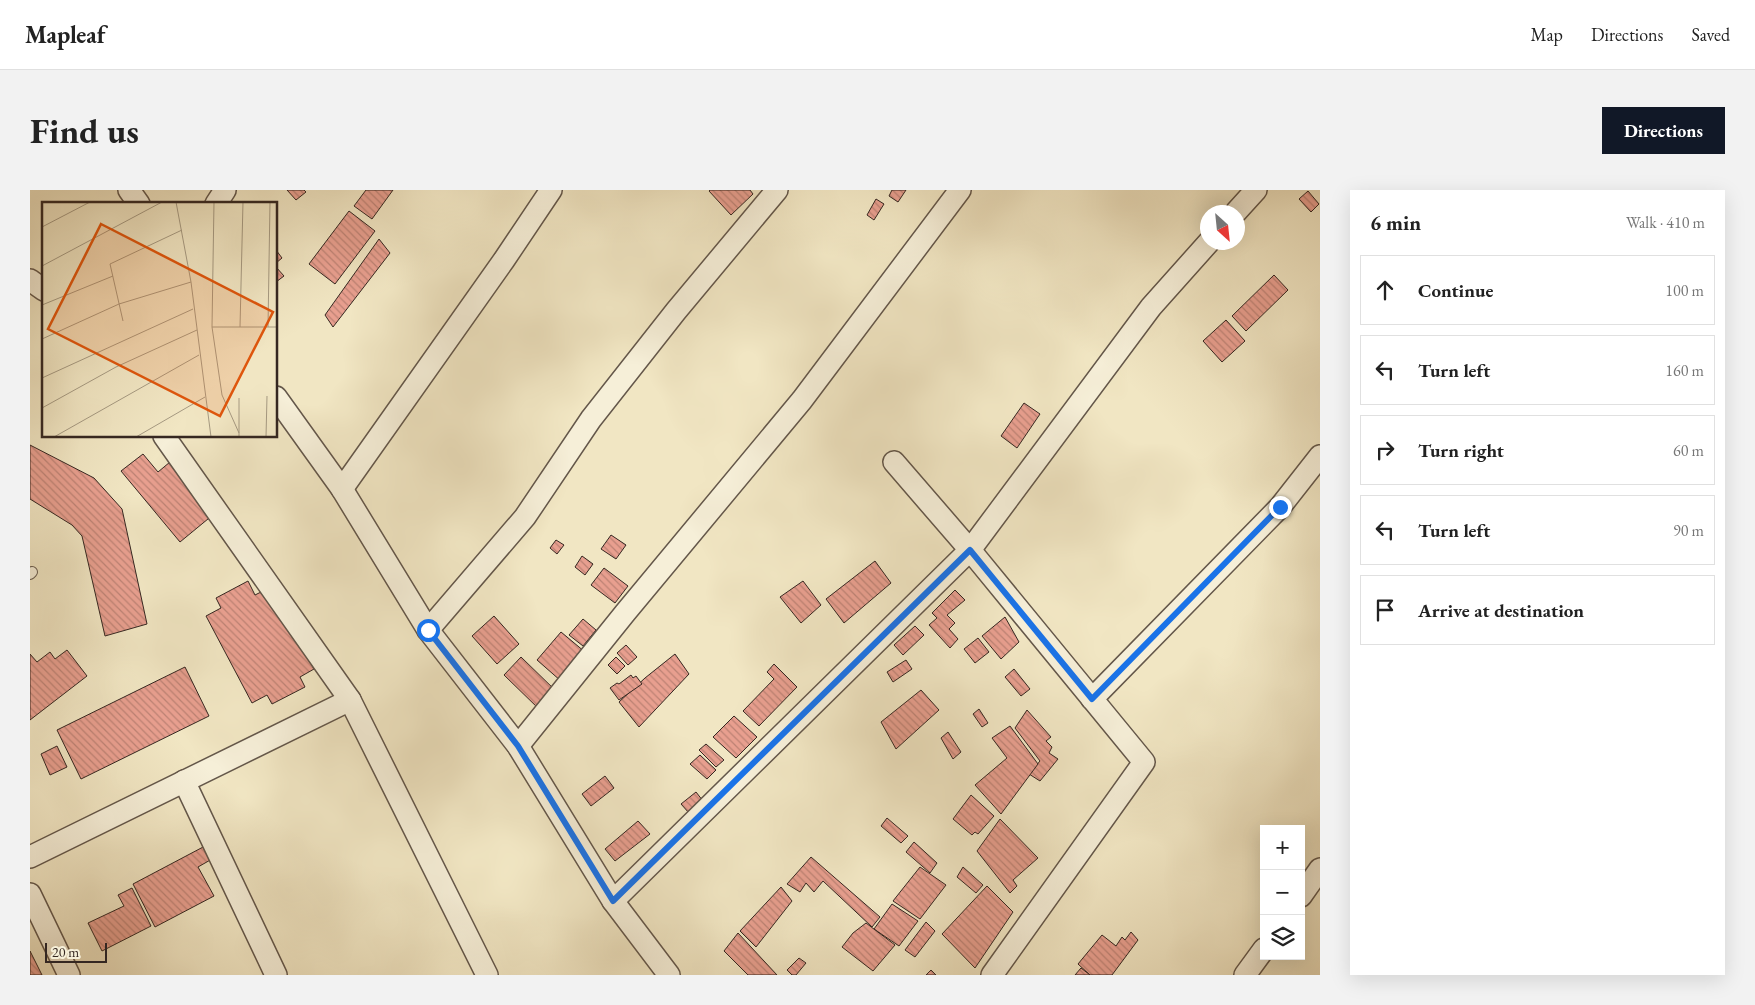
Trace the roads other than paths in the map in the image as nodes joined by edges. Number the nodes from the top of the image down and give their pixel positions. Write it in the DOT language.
graph roads {
  1 [pos="129,190"];
  2 [pos="225,190"];
  3 [pos="551,190"];
  4 [pos="778,190"];
  5 [pos="960,190"];
  6 [pos="1256,190"];
  7 [pos="138,202"];
  8 [pos="217,202"];
  9 [pos="1242,205"];
  10 [pos="1202,250"];
  11 [pos="30,280"];
  12 [pos="42,289"];
  13 [pos="278,400"];
  14 [pos="165,438"];
  15 [pos="1320,456"];
  16 [pos="894,462"];
  17 [pos="342,489"];
  18 [pos="970,550"];
  19 [pos="428,630"];
  20 [pos="1092,699"];
  21 [pos="350,700"];
  22 [pos="518,746"];
  23 [pos="184,781"];
  24 [pos="30,857"];
  25 [pos="1320,869"];
  26 [pos="1305,890"];
  27 [pos="30,894"];
  28 [pos="613,901"];
  29 [pos="1260,954"];
  30 [pos="69,975"];
  31 [pos="276,975"];
  32 [pos="487,975"];
  33 [pos="669,975"];
  34 [pos="992,975"];
  35 [pos="1245,975"];
  1 -- 7 [label="street"];
  2 -- 8 [label="street"];
  3 -- 17 [label="street"];
  4 -- 19 [label="street"];
  5 -- 22 [label="street"];
  6 -- 9 [label="street"];
  10 -- 18 [label="street"];
  11 -- 12 [label="street"];
  13 -- 17 [label="street"];
  14 -- 21 [label="street"];
  15 -- 20 [label="street"];
  16 -- 18 [label="street"];
  17 -- 19 [label="street"];
  18 -- 20 [label="street"];
  18 -- 28 [label="street"];
  19 -- 22 [label="street"];
  20 -- 34 [label="street"];
  21 -- 23 [label="street"];
  21 -- 32 [label="street"];
  22 -- 28 [label="street"];
  23 -- 24 [label="street"];
  23 -- 31 [label="street"];
  25 -- 26 [label="street"];
  27 -- 30 [label="street"];
  28 -- 33 [label="street"];
  29 -- 35 [label="street"];
}
